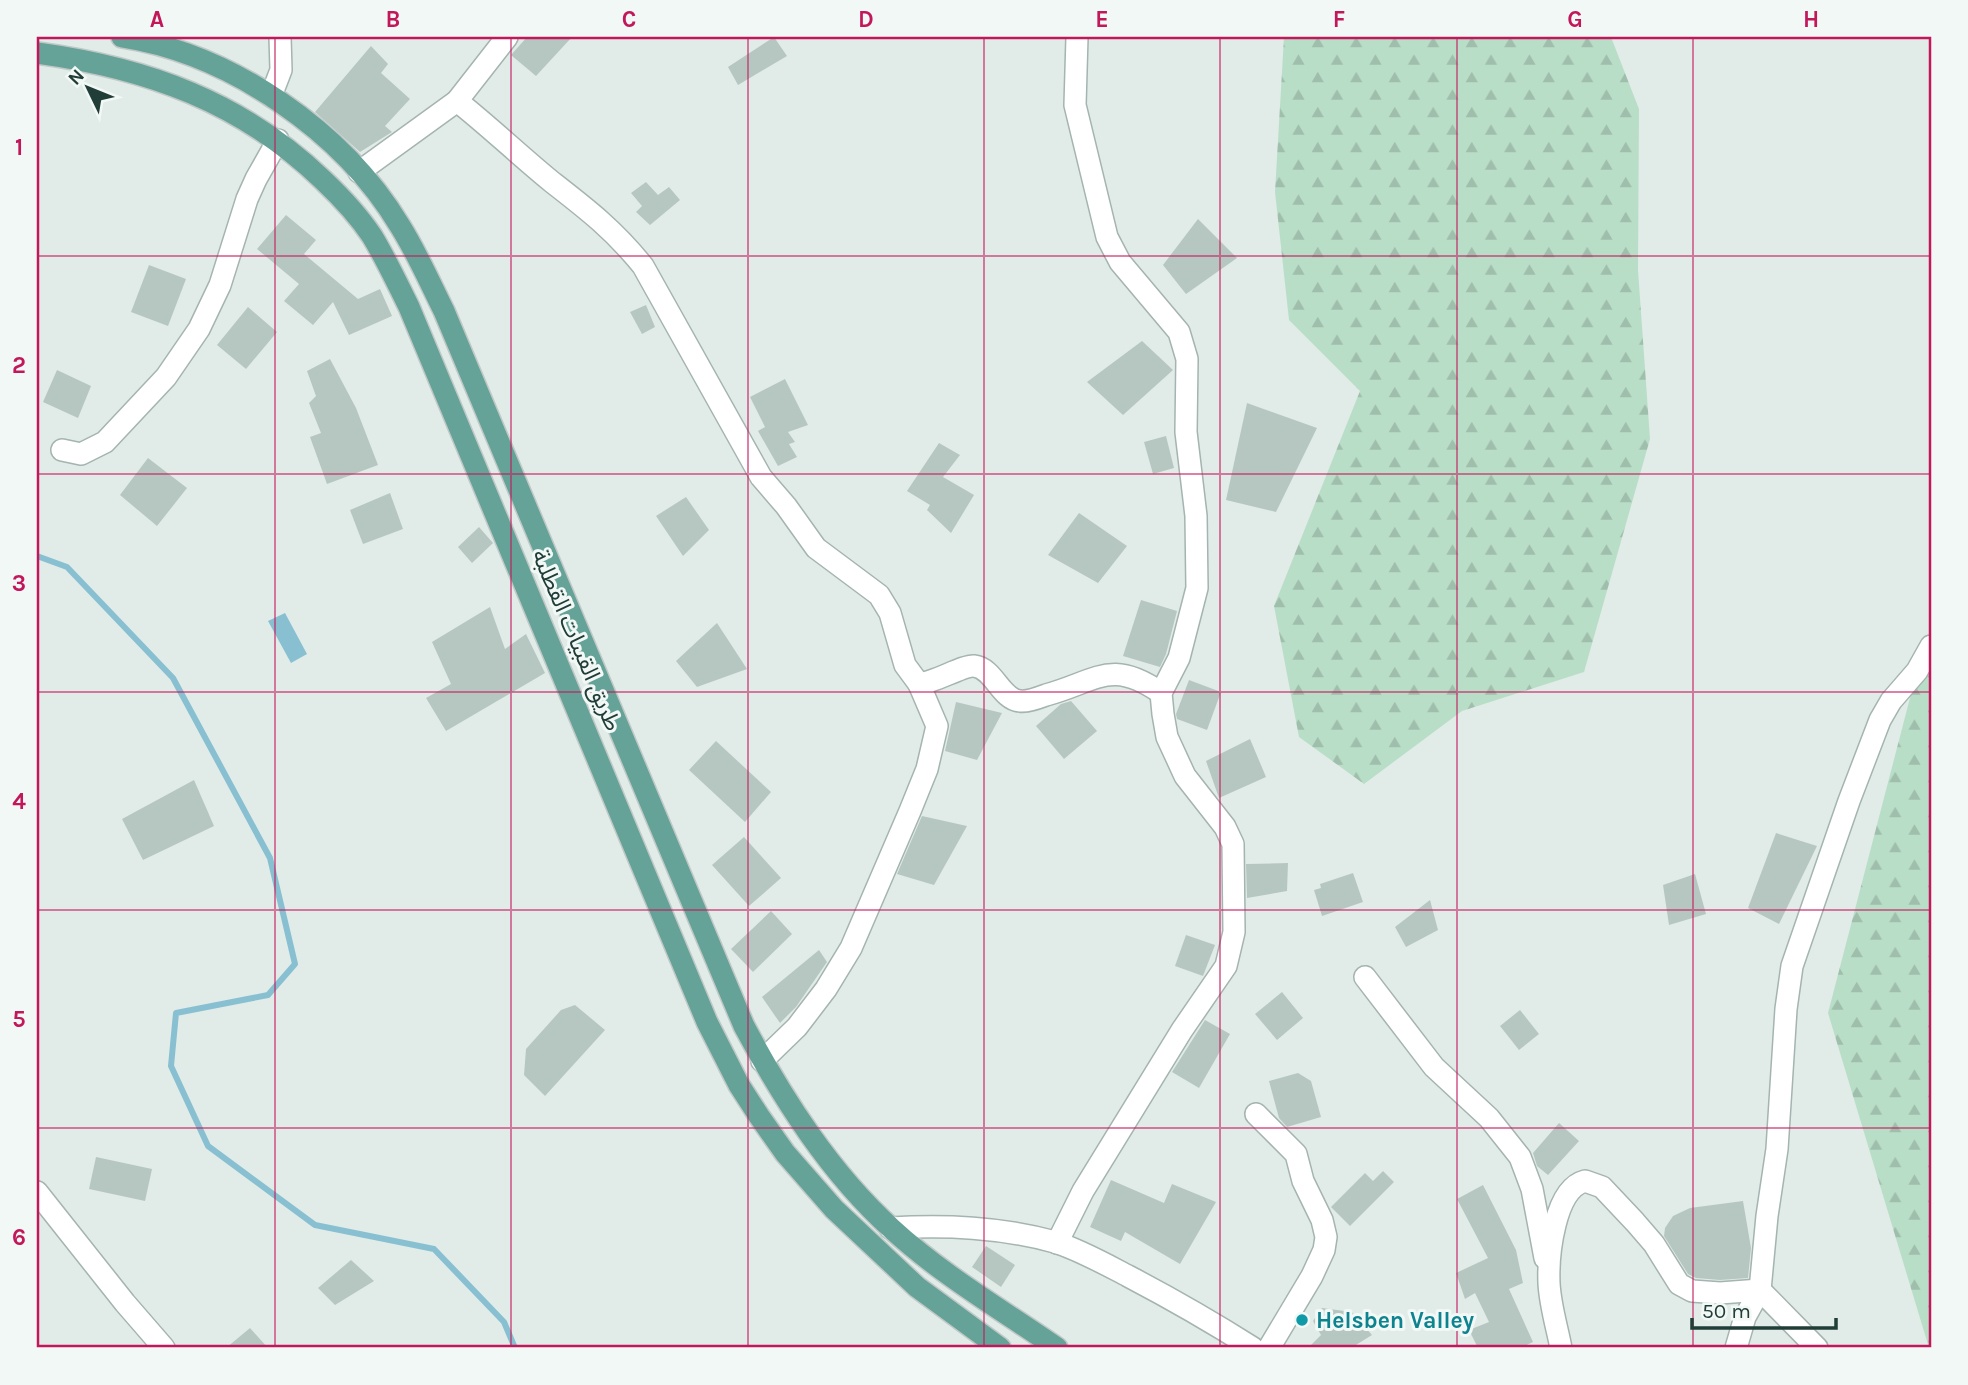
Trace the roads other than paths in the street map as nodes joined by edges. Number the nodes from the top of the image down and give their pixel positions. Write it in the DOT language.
graph roads {
  1 [pos="122,37"];
  2 [pos="280,37"];
  3 [pos="507,37"];
  4 [pos="1077,37"];
  5 [pos="37,53"];
  6 [pos="271,96"];
  7 [pos="457,102"];
  8 [pos="278,141"];
  9 [pos="359,172"];
  10 [pos="417,256"];
  11 [pos="391,269"];
  12 [pos="62,450"];
  13 [pos="1931,646"];
  14 [pos="919,684"];
  15 [pos="1161,693"];
  16 [pos="1365,977"];
  17 [pos="762,1061"];
  18 [pos="1256,1114"];
  19 [pos="37,1192"];
  20 [pos="890,1228"];
  21 [pos="1057,1243"];
  22 [pos="1549,1284"];
  23 [pos="1760,1290"];
  24 [pos="164,1348"];
  25 [pos="1000,1348"];
  26 [pos="1057,1348"];
  27 [pos="1253,1348"];
  28 [pos="1269,1348"];
  29 [pos="1561,1348"];
  30 [pos="1735,1348"];
  31 [pos="1817,1348"];
  1 -- 6 [label="main road"];
  2 -- 6 [label="street"];
  3 -- 7 [label="street"];
  4 -- 15 [label="street"];
  5 -- 8 [label="main road, طريق القبيات القطلبة"];
  6 -- 9 [label="main road"];
  7 -- 9 [label="street"];
  7 -- 14 [label="street"];
  8 -- 11 [label="main road, طريق القبيات القطلبة"];
  8 -- 12 [label="street"];
  9 -- 10 [label="main road"];
  10 -- 11 [label="main road"];
  10 -- 17 [label="main road"];
  11 -- 25 [label="main road, طريق القبيات القطلبة"];
  13 -- 23 [label="street"];
  14 -- 15 [label="street"];
  14 -- 17 [label="street"];
  15 -- 21 [label="street"];
  16 -- 22 [label="street"];
  17 -- 20 [label="main road"];
  18 -- 28 [label="street"];
  19 -- 24 [label="street"];
  20 -- 21 [label="street"];
  20 -- 26 [label="main road"];
  21 -- 27 [label="street"];
  22 -- 23 [label="street"];
  22 -- 29 [label="street"];
  23 -- 30 [label="street"];
  23 -- 31 [label="street"];
}
